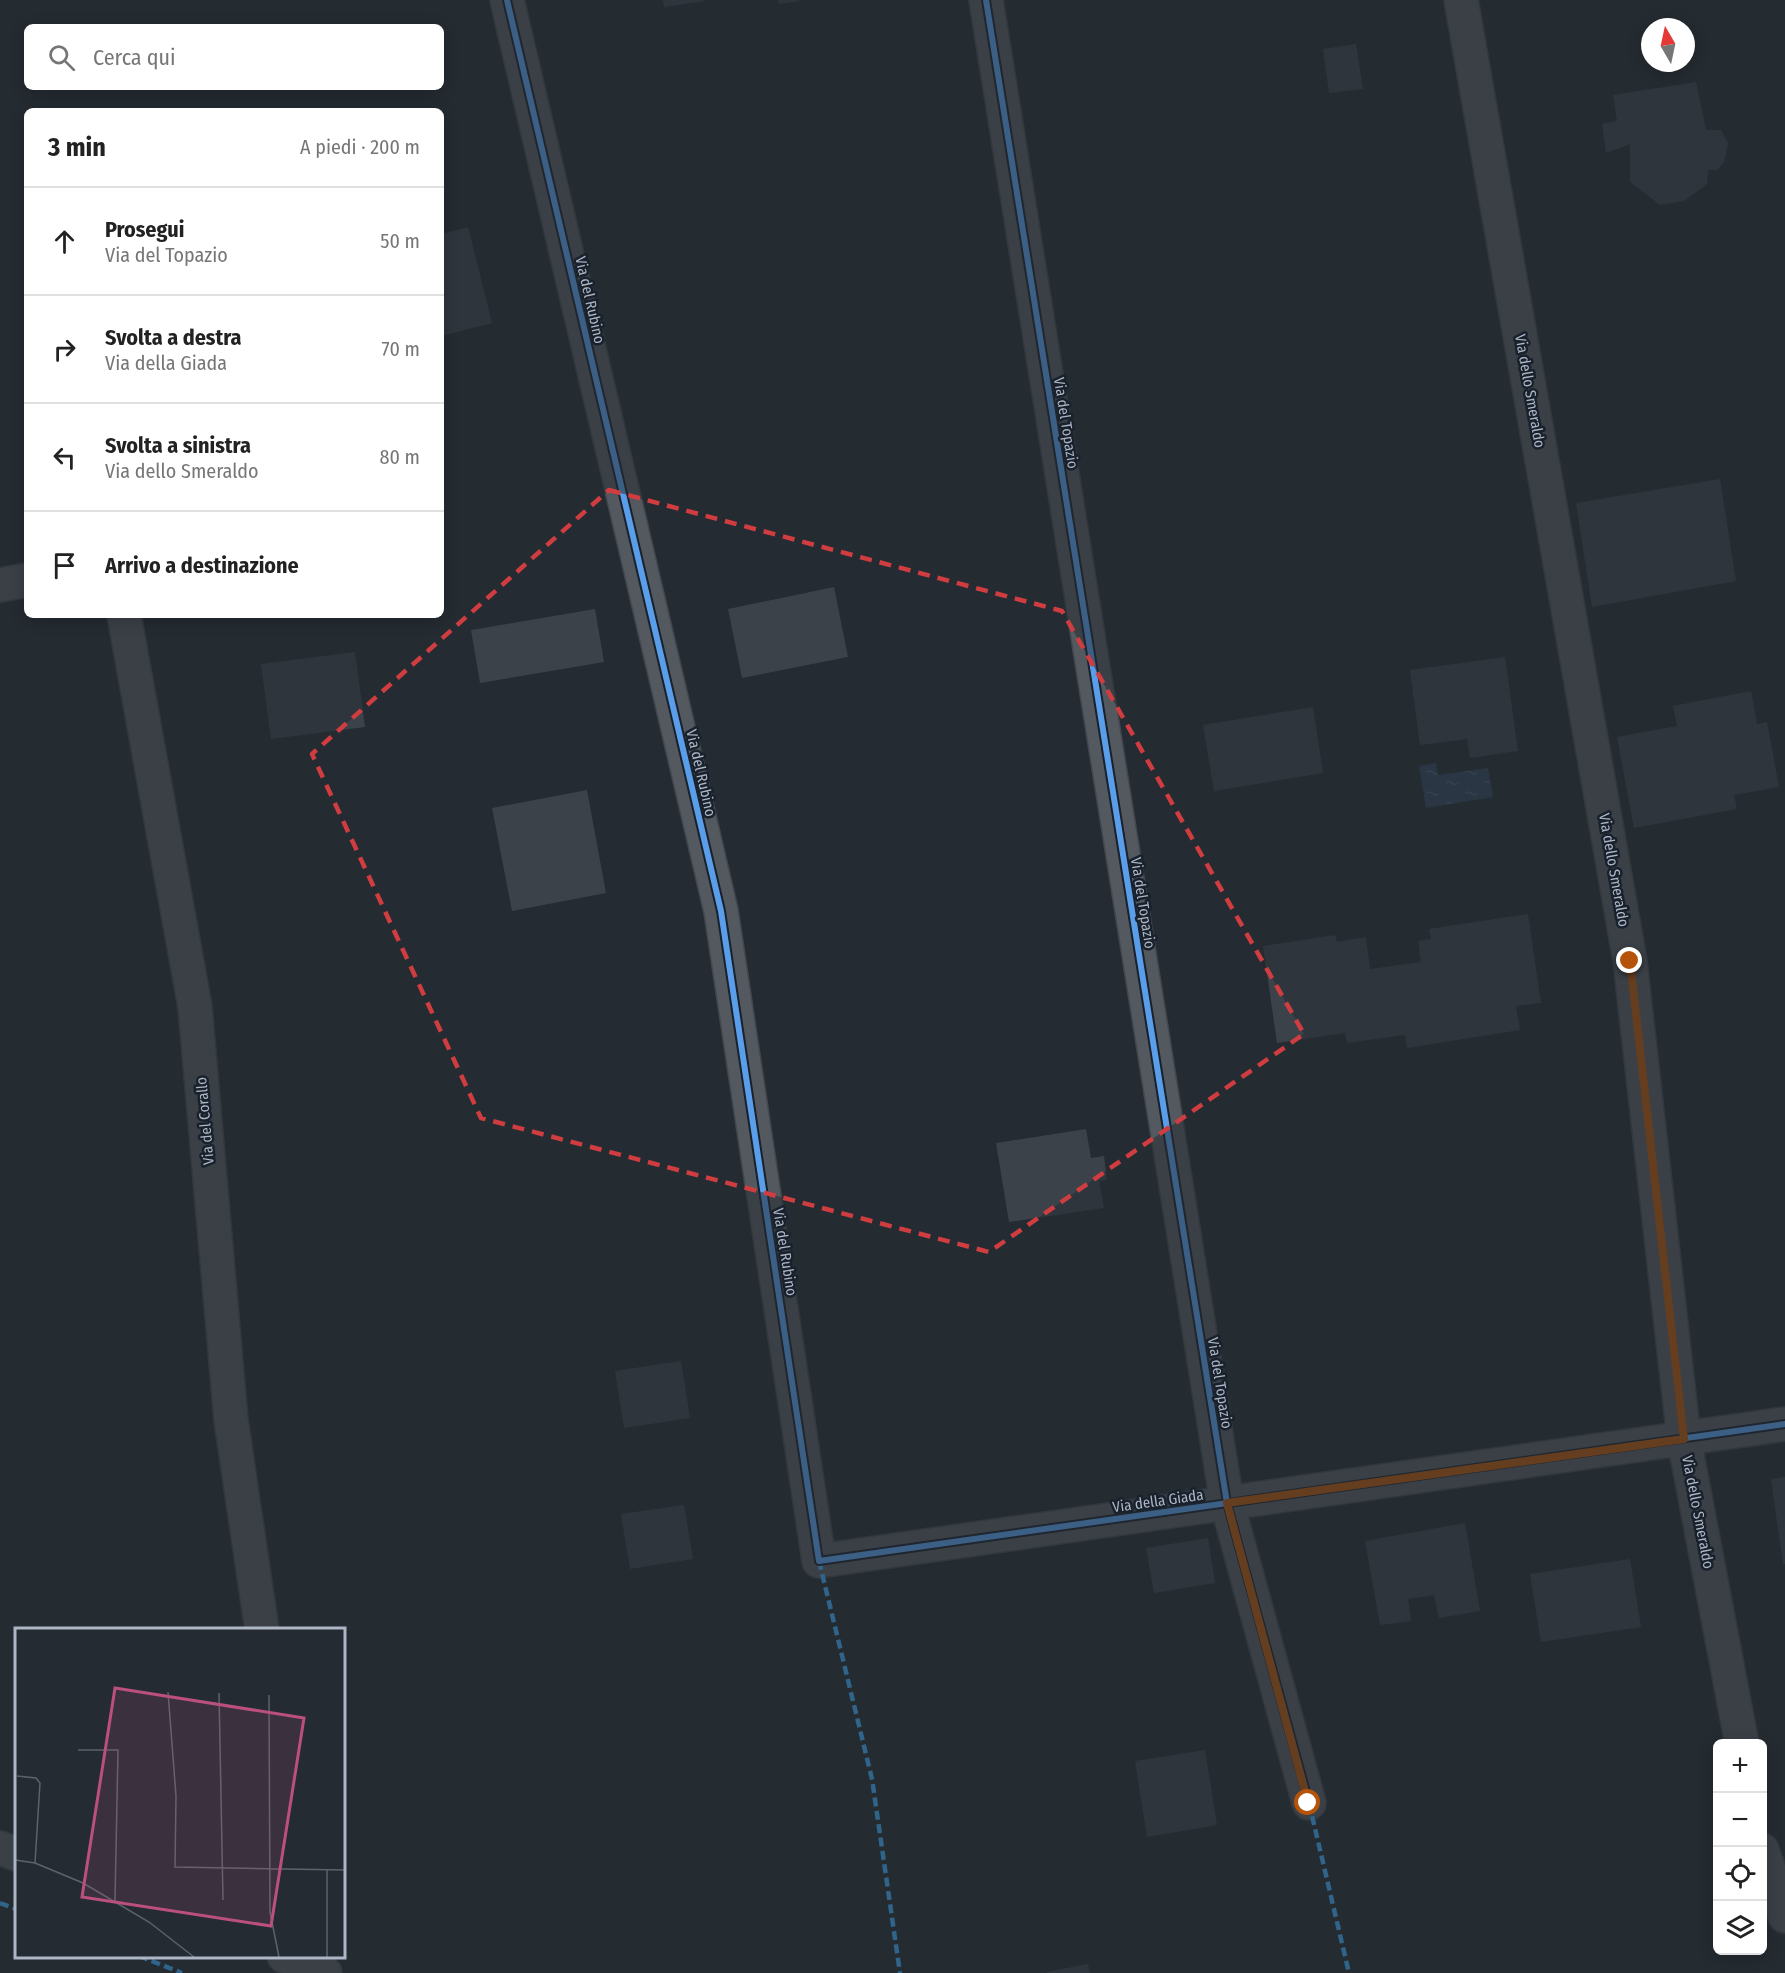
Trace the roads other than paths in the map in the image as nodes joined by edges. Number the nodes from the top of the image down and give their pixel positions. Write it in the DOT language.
graph roads {
  1 [pos="507,0"];
  2 [pos="986,0"];
  3 [pos="1461,0"];
  4 [pos="24,581"];
  5 [pos="0,585"];
  6 [pos="125,618"];
  7 [pos="1785,1424"];
  8 [pos="1684,1439"];
  9 [pos="1227,1503"];
  10 [pos="819,1561"];
  11 [pos="262,1628"];
  12 [pos="1741,1739"];
  13 [pos="1308,1803"];
  14 [pos="0,1848"];
  15 [pos="15,1854"];
  16 [pos="1767,1864"];
  17 [pos="1785,1916"];
  1 -- 10 [label="street, Via del Rubino"];
  2 -- 9 [label="street, Via del Topazio"];
  3 -- 8 [label="street, Via dello Smeraldo"];
  4 -- 5 [label="street"];
  6 -- 11 [label="street, Via del Corallo"];
  7 -- 8 [label="street, Via della Giada"];
  8 -- 9 [label="street, Via della Giada"];
  8 -- 12 [label="street, Via dello Smeraldo"];
  9 -- 10 [label="street, Via della Giada"];
  9 -- 13 [label="street, Via del Topazio"];
  14 -- 15 [label="street"];
  16 -- 17 [label="street"];
}
